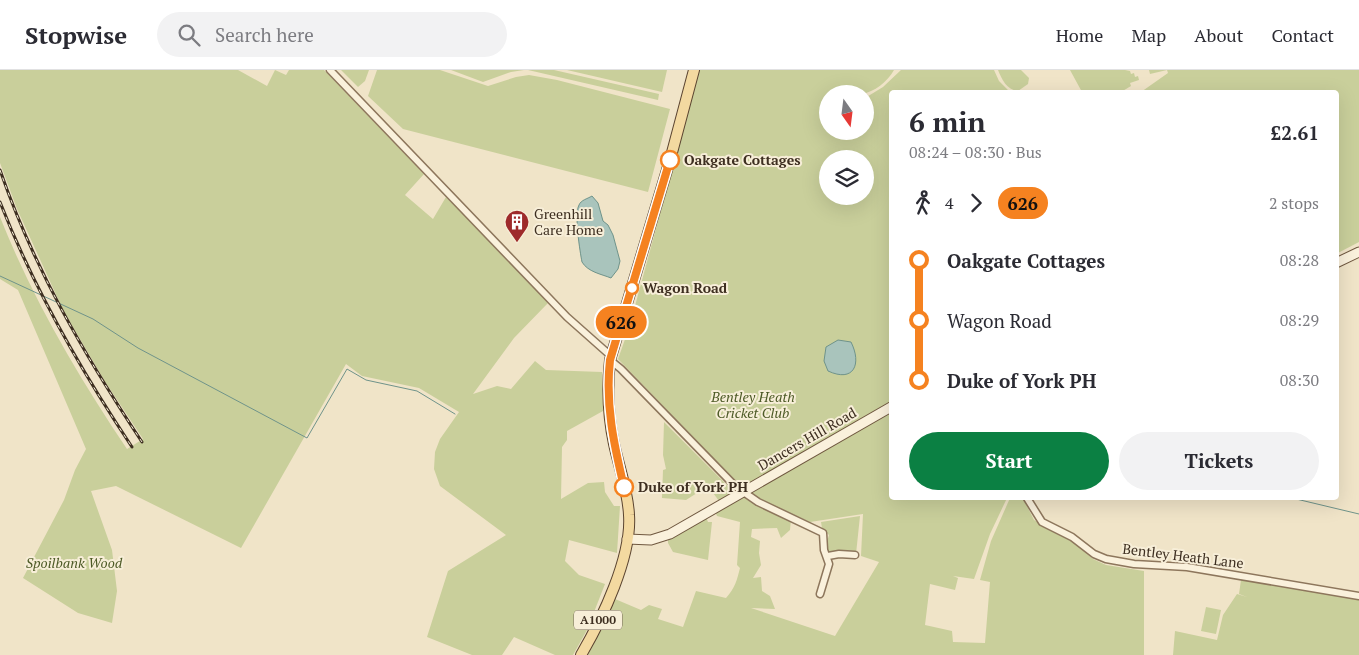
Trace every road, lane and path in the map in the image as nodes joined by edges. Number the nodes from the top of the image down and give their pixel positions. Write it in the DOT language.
graph roads {
  1 [pos="330,70"];
  2 [pos="694,70"];
  3 [pos="1359,252"];
  4 [pos="1339,262"];
  5 [pos="610,358"];
  6 [pos="889,407"];
  7 [pos="742,492"];
  8 [pos="1028,500"];
  9 [pos="627,539"];
  10 [pos="855,555"];
  11 [pos="828,556"];
  12 [pos="820,594"];
  13 [pos="1359,596"];
  14 [pos="581,655"];
  1 -- 5 [label="street"];
  2 -- 5 [label="main road, A1000"];
  3 -- 4 [label="street"];
  5 -- 7 [label="street"];
  5 -- 9 [label="main road, A1000"];
  6 -- 7 [label="street, Dancers Hill Road"];
  7 -- 9 [label="street, Dancers Hill Road"];
  7 -- 11 [label="street"];
  8 -- 13 [label="street, Bentley Heath Lane"];
  9 -- 14 [label="main road, A1000"];
  10 -- 11 [label="street"];
  11 -- 12 [label="street"];
}
